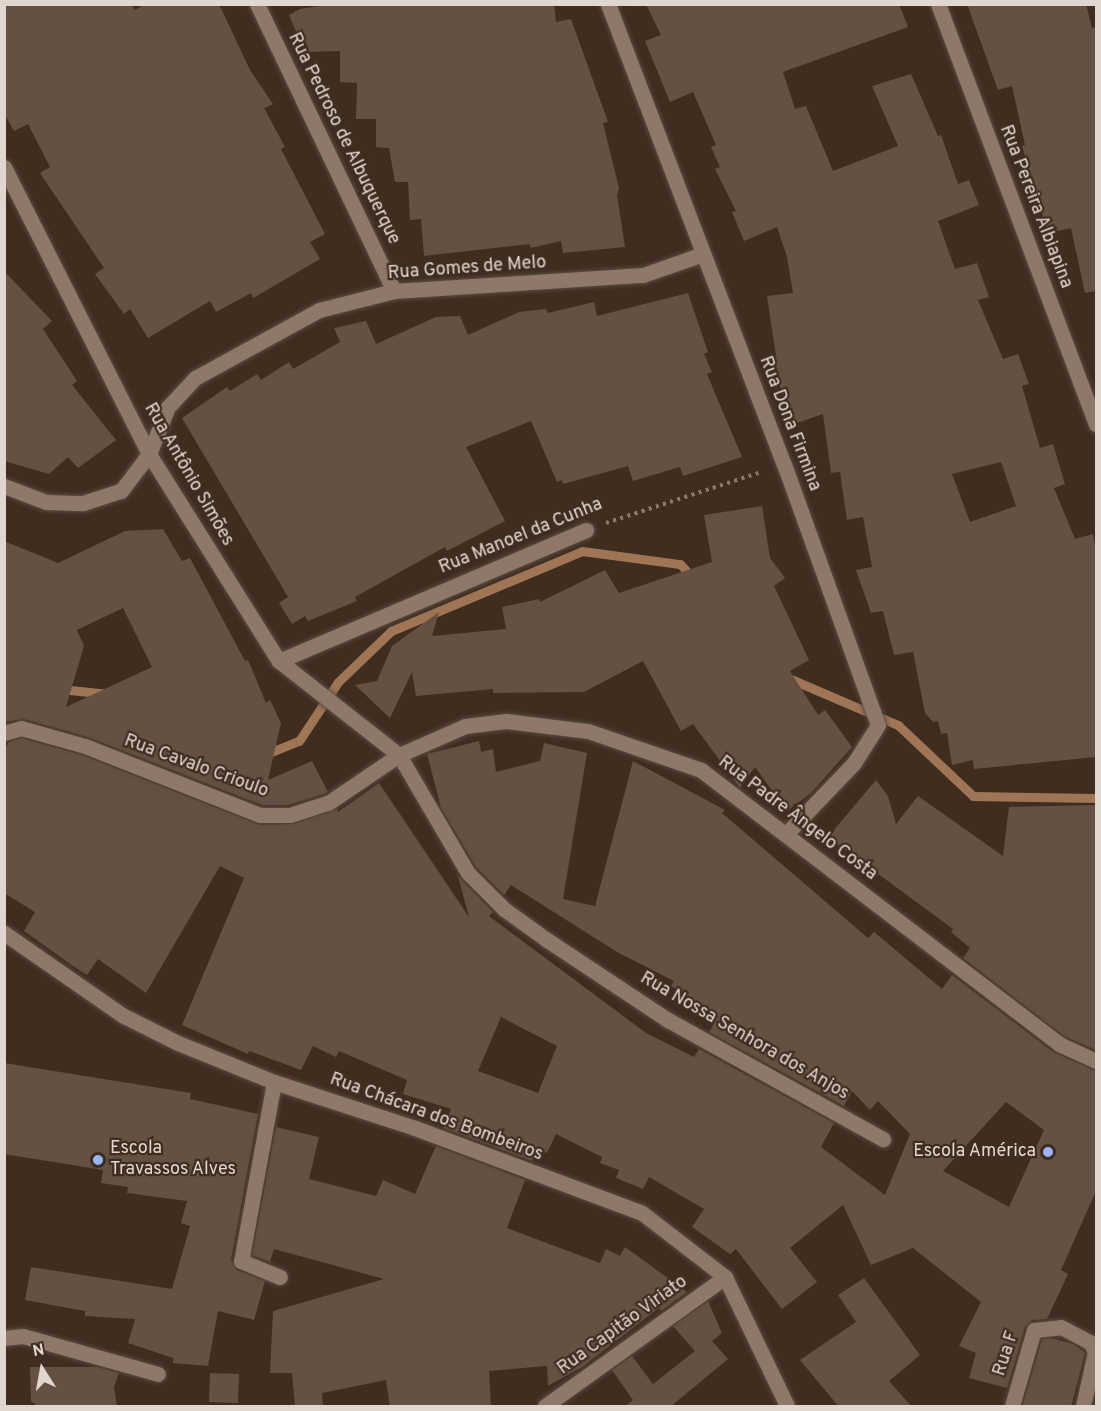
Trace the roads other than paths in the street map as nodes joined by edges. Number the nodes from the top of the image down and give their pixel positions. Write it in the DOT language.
graph roads {
  1 [pos="256,4"];
  2 [pos="608,4"];
  3 [pos="938,4"];
  4 [pos="4,167"];
  5 [pos="703,254"];
  6 [pos="394,291"];
  7 [pos="1096,424"];
  8 [pos="149,454"];
  9 [pos="4,486"];
  10 [pos="586,530"];
  11 [pos="279,661"];
  12 [pos="4,733"];
  13 [pos="399,755"];
  14 [pos="786,834"];
  15 [pos="4,933"];
  16 [pos="1096,1061"];
  17 [pos="274,1082"];
  18 [pos="883,1138"];
  19 [pos="280,1276"];
  20 [pos="725,1277"];
  21 [pos="4,1338"];
  22 [pos="158,1374"];
  23 [pos="785,1401"];
  24 [pos="545,1407"];
  25 [pos="798,1407"];
  26 [pos="1012,1407"];
  27 [pos="1083,1407"];
  1 -- 6 [label="street, Rua Pedroso de Albuquerque"];
  2 -- 5 [label="street, Rua Dona Firmina"];
  3 -- 7 [label="street, Rua Pereira Albiapina"];
  4 -- 8 [label="street, Rua Antônio Simões"];
  5 -- 6 [label="street, Rua Gomes de Melo"];
  5 -- 14 [label="street, Rua Dona Firmina"];
  6 -- 8 [label="street, Rua Gomes de Melo"];
  8 -- 9 [label="street, Rua Gomes de Melo"];
  8 -- 11 [label="street, Rua Antônio Simões"];
  10 -- 11 [label="street, Rua Manoel da Cunha"];
  11 -- 13 [label="street, Rua Antônio Simões"];
  12 -- 13 [label="street, Rua Cavalo Crioulo"];
  13 -- 14 [label="street, Rua Padre Ângelo Costa"];
  13 -- 18 [label="street, Rua Nossa Senhora dos Anjos"];
  14 -- 16 [label="street, Rua Padre Ângelo Costa"];
  15 -- 17 [label="street, Rua Chácara dos Bombeiros"];
  17 -- 19 [label="street"];
  17 -- 20 [label="street, Rua Chácara dos Bombeiros"];
  20 -- 23 [label="street, Rua Chácara dos Bombeiros"];
  20 -- 24 [label="street, Rua Capitão Viriato"];
  21 -- 22 [label="street"];
  23 -- 25 [label="street"];
  26 -- 27 [label="street, Rua F"];
}
